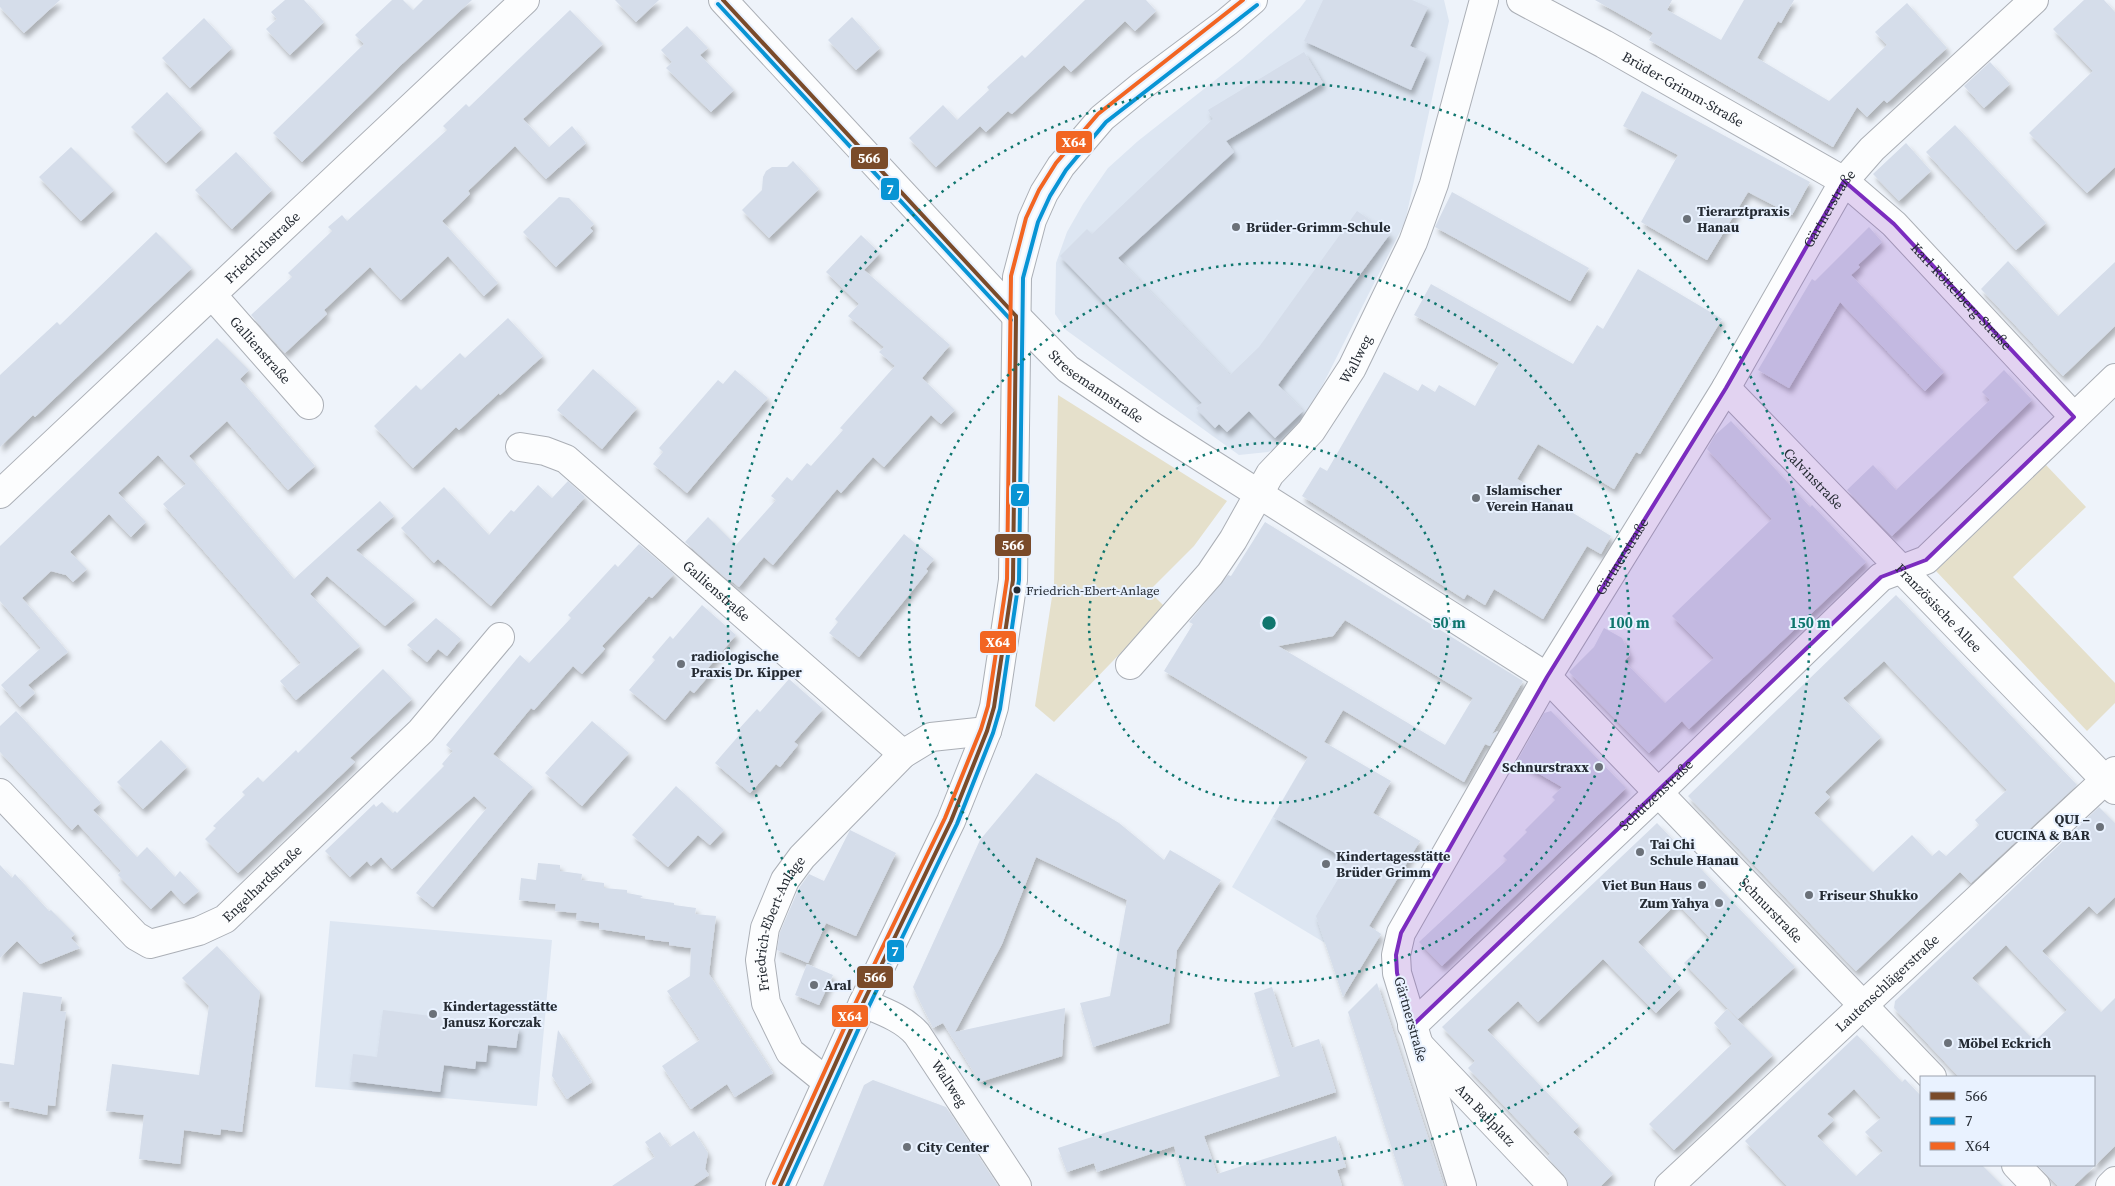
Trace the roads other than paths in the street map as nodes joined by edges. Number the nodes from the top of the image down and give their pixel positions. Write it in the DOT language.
graph roads {
  1 [pos="525,0"];
  2 [pos="723,0"];
  3 [pos="1253,0"];
  4 [pos="1484,0"];
  5 [pos="1522,0"];
  6 [pos="2034,0"];
  7 [pos="1844,182"];
  8 [pos="213,296"];
  9 [pos="1016,316"];
  10 [pos="2115,378"];
  11 [pos="1726,388"];
  12 [pos="309,405"];
  13 [pos="2074,417"];
  14 [pos="520,448"];
  15 [pos="1259,493"];
  16 [pos="0,494"];
  17 [pos="1902,569"];
  18 [pos="500,637"];
  19 [pos="1130,665"];
  20 [pos="1547,676"];
  21 [pos="988,731"];
  22 [pos="903,754"];
  23 [pos="2112,780"];
  24 [pos="1659,792"];
  25 [pos="0,794"];
  26 [pos="863,1002"];
  27 [pos="1862,1005"];
  28 [pos="1415,1035"];
  29 [pos="1931,1076"];
  30 [pos="826,1082"];
  31 [pos="2017,1166"];
  32 [pos="2115,1181"];
  33 [pos="780,1186"];
  34 [pos="1017,1186"];
  35 [pos="1462,1186"];
  36 [pos="1553,1186"];
  37 [pos="1669,1186"];
  38 [pos="2036,1186"];
  39 [pos="2110,1186"];
  1 -- 8 [label="street, Friedrichstraße"];
  2 -- 9 [label="street, Stresemannstraße"];
  3 -- 9 [label="street"];
  4 -- 15 [label="street, Wallweg"];
  5 -- 7 [label="street, Brüder-Grimm-Straße"];
  6 -- 7 [label="street, Gärtnerstraße"];
  7 -- 11 [label="street, Gärtnerstraße"];
  7 -- 13 [label="street, Karl-Röttelberg-Straße"];
  8 -- 12 [label="street, Gallienstraße"];
  8 -- 16 [label="street, Friedrichstraße"];
  9 -- 15 [label="street, Stresemannstraße"];
  9 -- 21 [label="street"];
  10 -- 13 [label="street, Französische Allee"];
  11 -- 17 [label="street, Calvinstraße"];
  11 -- 20 [label="street, Gärtnerstraße"];
  13 -- 17 [label="street, Französische Allee"];
  14 -- 22 [label="street, Gallienstraße"];
  15 -- 19 [label="street, Wallweg"];
  15 -- 20 [label="street, Stresemannstraße"];
  17 -- 23 [label="street, Französische Allee"];
  17 -- 24 [label="street, Schützenstraße"];
  18 -- 25 [label="street, Engelhardstraße"];
  20 -- 24 [label="street, Schnurstraße"];
  20 -- 28 [label="street, Gärtnerstraße"];
  21 -- 22 [label="street, Friedrich-Ebert-Anlage"];
  21 -- 26 [label="street"];
  22 -- 30 [label="street, Friedrich-Ebert-Anlage"];
  23 -- 27 [label="street, Lautenschlägerstraße"];
  24 -- 27 [label="street, Schnurstraße"];
  24 -- 28 [label="street, Schützenstraße"];
  26 -- 30 [label="street"];
  26 -- 34 [label="street, Wallweg"];
  27 -- 29 [label="street, Schnurstraße"];
  27 -- 37 [label="street, Lautenschlägerstraße"];
  28 -- 35 [label="street, Gärtnerstraße"];
  28 -- 36 [label="street, Am Ballplatz"];
  30 -- 33 [label="street"];
  31 -- 38 [label="street"];
  32 -- 39 [label="street"];
}
